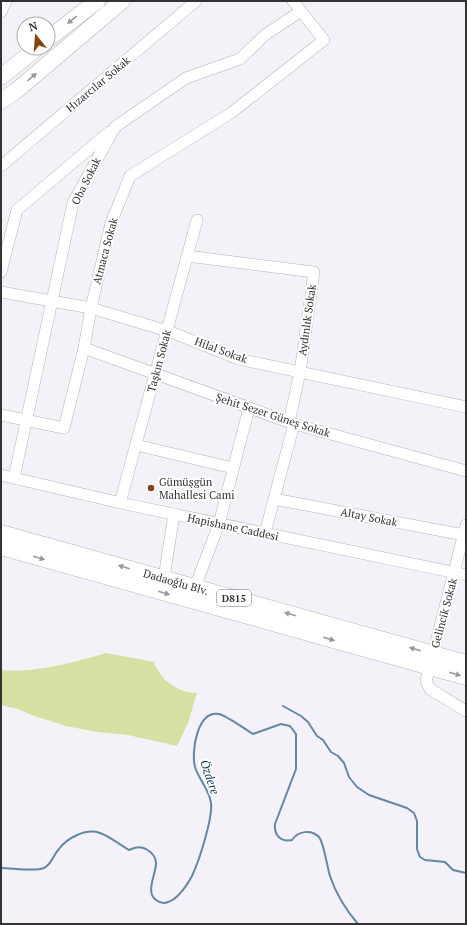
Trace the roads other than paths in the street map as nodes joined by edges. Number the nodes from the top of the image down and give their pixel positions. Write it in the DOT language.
graph roads {
  1 [pos="6,1"];
  2 [pos="97,1"];
  3 [pos="122,1"];
  4 [pos="196,1"];
  5 [pos="293,1"];
  6 [pos="301,11"];
  7 [pos="1,12"];
  8 [pos="56,34"];
  9 [pos="27,56"];
  10 [pos="1,77"];
  11 [pos="16,90"];
  12 [pos="1,101"];
  13 [pos="1,108"];
  14 [pos="115,127"];
  15 [pos="1,166"];
  16 [pos="197,220"];
  17 [pos="187,256"];
  18 [pos="1,272"];
  19 [pos="1,292"];
  20 [pos="52,301"];
  21 [pos="91,308"];
  22 [pos="167,330"];
  23 [pos="84,348"];
  24 [pos="300,372"];
  25 [pos="155,373"];
  26 [pos="466,407"];
  27 [pos="249,408"];
  28 [pos="1,415"];
  29 [pos="26,421"];
  30 [pos="291,423"];
  31 [pos="136,446"];
  32 [pos="233,468"];
  33 [pos="466,471"];
  34 [pos="1,475"];
  35 [pos="14,478"];
  36 [pos="274,499"];
  37 [pos="120,503"];
  38 [pos="174,514"];
  39 [pos="219,524"];
  40 [pos="465,530"];
  41 [pos="1,533"];
  42 [pos="264,533"];
  43 [pos="1,547"];
  44 [pos="455,572"];
  45 [pos="466,575"];
  46 [pos="164,578"];
  47 [pos="195,587"];
  48 [pos="432,661"];
  49 [pos="466,663"];
  50 [pos="466,677"];
  51 [pos="466,710"];
  1 -- 7 [label="street"];
  2 -- 8 [label="highway, one-way"];
  11 -- 3 [label="highway, one-way"];
  4 -- 15 [label="street, Hızarcılar Sokak"];
  5 -- 6 [label="street"];
  6 -- 14 [label="street, Oba Sokak"];
  6 -- 21 [label="street, Atmaca Sokak"];
  9 -- 10 [label="highway"];
  11 -- 12 [label="highway"];
  11 -- 13 [label="highway"];
  14 -- 18 [label="street"];
  14 -- 20 [label="street, Oba Sokak"];
  16 -- 17 [label="street, Taşkın Sokak"];
  17 -- 22 [label="street, Taşkın Sokak"];
  17 -- 24 [label="street, Aydınlık Sokak"];
  19 -- 20 [label="street, Hilal Sokak"];
  20 -- 21 [label="street, Hilal Sokak"];
  20 -- 29 [label="street, Oba Sokak"];
  21 -- 22 [label="street, Hilal Sokak"];
  21 -- 23 [label="street, Atmaca Sokak"];
  22 -- 24 [label="street, Hilal Sokak"];
  22 -- 25 [label="street, Taşkın Sokak"];
  23 -- 25 [label="street, Şehit Sezer Güneş Sokak"];
  23 -- 29 [label="street, Atmaca Sokak"];
  24 -- 26 [label="street, Hilal Sokak"];
  24 -- 30 [label="street, Aydınlık Sokak"];
  25 -- 27 [label="street, Şehit Sezer Güneş Sokak"];
  25 -- 31 [label="street, Taşkın Sokak"];
  27 -- 30 [label="street, Şehit Sezer Güneş Sokak"];
  27 -- 32 [label="street"];
  28 -- 29 [label="street"];
  29 -- 35 [label="street, Oba Sokak"];
  30 -- 33 [label="street, Şehit Sezer Güneş Sokak"];
  30 -- 36 [label="street, Aydınlık Sokak"];
  31 -- 32 [label="street"];
  31 -- 37 [label="street, Taşkın Sokak"];
  32 -- 39 [label="street"];
  34 -- 35 [label="street, Hapishane Caddesi"];
  35 -- 37 [label="street, Hapishane Caddesi"];
  36 -- 40 [label="street, Altay Sokak"];
  36 -- 42 [label="street, Aydınlık Sokak"];
  37 -- 38 [label="street, Hapishane Caddesi"];
  38 -- 39 [label="street, Hapishane Caddesi"];
  38 -- 46 [label="street"];
  39 -- 42 [label="street, Hapishane Caddesi"];
  39 -- 47 [label="street"];
  40 -- 44 [label="street, Gelincik Sokak"];
  46 -- 41 [label="highway, Dadaoğlu Blv. / D815, one-way"];
  42 -- 44 [label="street, Hapishane Caddesi"];
  43 -- 48 [label="highway, Dadaoğlu Blv. / D815, one-way"];
  44 -- 45 [label="street, Hapishane Caddesi"];
  44 -- 48 [label="street, Gelincik Sokak"];
  46 -- 47 [label="highway, Dadaoğlu Blv. / D815"];
  48 -- 47 [label="highway, Dadaoğlu Blv. / D815, one-way"];
  48 -- 49 [label="highway, Dadaoğlu Blv. / D815"];
  48 -- 50 [label="highway, Dadaoğlu Blv. / D815, one-way"];
  48 -- 51 [label="street, Gelincik Sokak"];
}
